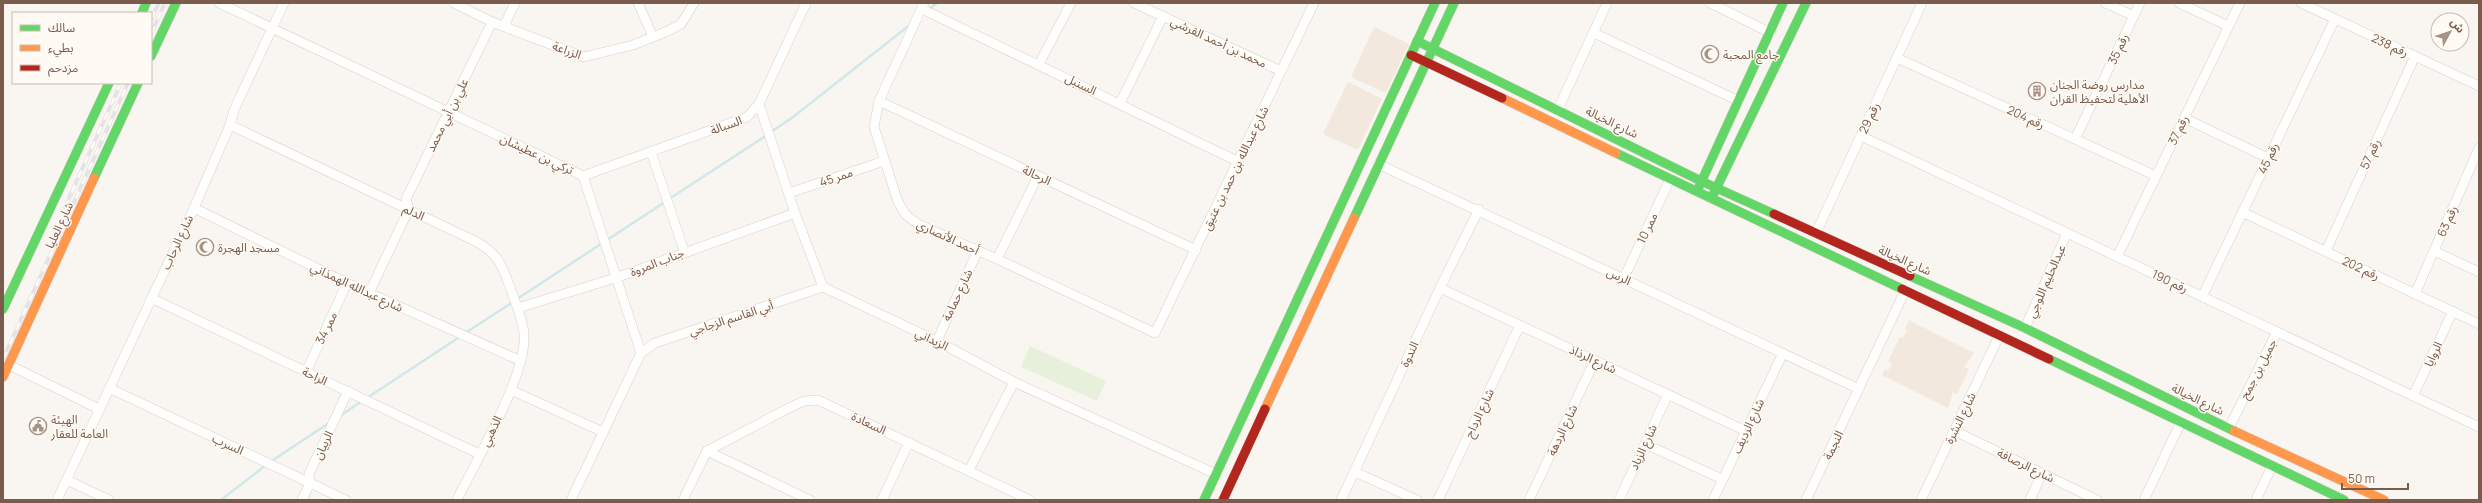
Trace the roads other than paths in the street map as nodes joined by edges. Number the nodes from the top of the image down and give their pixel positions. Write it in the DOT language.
graph roads {
  1 [pos="176,3"];
  2 [pos="219,3"];
  3 [pos="284,3"];
  4 [pos="454,3"];
  5 [pos="515,3"];
  6 [pos="638,3"];
  7 [pos="694,3"];
  8 [pos="806,3"];
  9 [pos="1070,3"];
  10 [pos="1134,3"];
  11 [pos="1314,3"];
  12 [pos="1435,3"];
  13 [pos="1454,3"];
  14 [pos="1607,3"];
  15 [pos="1710,3"];
  16 [pos="1784,3"];
  17 [pos="1806,3"];
  18 [pos="1922,3"];
  19 [pos="2105,3"];
  20 [pos="2140,3"];
  21 [pos="2179,3"];
  22 [pos="2240,3"];
  23 [pos="2301,3"];
  24 [pos="923,6"];
  25 [pos="1163,16"];
  26 [pos="2134,16"];
  27 [pos="2335,19"];
  28 [pos="492,22"];
  29 [pos="504,26"];
  30 [pos="2228,26"];
  31 [pos="271,29"];
  32 [pos="1771,32"];
  33 [pos="1594,33"];
  34 [pos="653,37"];
  35 [pos="1417,41"];
  36 [pos="1432,48"];
  37 [pos="152,54"];
  38 [pos="1411,55"];
  39 [pos="2415,56"];
  40 [pos="1897,58"];
  41 [pos="1459,61"];
  42 [pos="1426,62"];
  43 [pos="1039,64"];
  44 [pos="1281,71"];
  45 [pos="1448,73"];
  46 [pos="109,84"];
  47 [pos="138,84"];
  48 [pos="2479,86"];
  49 [pos="879,101"];
  50 [pos="1739,101"];
  51 [pos="1120,103"];
  52 [pos="759,104"];
  53 [pos="1558,109"];
  54 [pos="448,112"];
  55 [pos="2184,118"];
  56 [pos="230,125"];
  57 [pos="1861,136"];
  58 [pos="2075,139"];
  59 [pos="2479,148"];
  60 [pos="651,152"];
  61 [pos="2268,158"];
  62 [pos="884,161"];
  63 [pos="1239,162"];
  64 [pos="1378,164"];
  65 [pos="1676,166"];
  66 [pos="583,176"];
  67 [pos="1038,176"];
  68 [pos="2156,176"];
  69 [pos="1672,179"];
  70 [pos="1702,181"];
  71 [pos="1717,188"];
  72 [pos="1697,192"];
  73 [pos="789,193"];
  74 [pos="1712,199"];
  75 [pos="1744,200"];
  76 [pos="194,208"];
  77 [pos="409,209"];
  78 [pos="1479,209"];
  79 [pos="1739,211"];
  80 [pos="2242,212"];
  81 [pos="794,213"];
  82 [pos="1816,233"];
  83 [pos="2068,233"];
  84 [pos="978,250"];
  85 [pos="1196,250"];
  86 [pos="684,251"];
  87 [pos="2434,251"];
  88 [pos="2326,252"];
  89 [pos="2117,257"];
  90 [pos="997,258"];
  91 [pos="2479,272"];
  92 [pos="615,278"];
  93 [pos="1624,278"];
  94 [pos="347,283"];
  95 [pos="823,287"];
  96 [pos="1440,288"];
  97 [pos="1906,291"];
  98 [pos="369,293"];
  99 [pos="2415,294"];
  100 [pos="2202,297"];
  101 [pos="151,298"];
  102 [pos="518,308"];
  103 [pos="3,309"];
  104 [pos="2453,311"];
  105 [pos="2479,324"];
  106 [pos="1520,325"];
  107 [pos="2025,328"];
  108 [pos="2277,332"];
  109 [pos="1155,333"];
  110 [pos="1999,336"];
  111 [pos="937,340"];
  112 [pos="2056,344"];
  113 [pos="641,353"];
  114 [pos="1782,353"];
  115 [pos="2044,356"];
  116 [pos="1595,360"];
  117 [pos="522,361"];
  118 [pos="2094,362"];
  119 [pos="9,365"];
  120 [pos="306,372"];
  121 [pos="3,377"];
  122 [pos="2086,377"];
  123 [pos="1014,382"];
  124 [pos="109,388"];
  125 [pos="1859,389"];
  126 [pos="511,390"];
  127 [pos="348,391"];
  128 [pos="1668,394"];
  129 [pos="2414,396"];
  130 [pos="99,409"];
  131 [pos="2182,422"];
  132 [pos="2479,427"];
  133 [pos="2229,428"];
  134 [pos="1746,431"];
  135 [pos="1954,431"];
  136 [pos="602,432"];
  137 [pos="909,442"];
  138 [pos="1645,444"];
  139 [pos="707,451"];
  140 [pos="479,454"];
  141 [pos="2272,466"];
  142 [pos="969,470"];
  143 [pos="1355,472"];
  144 [pos="2042,473"];
  145 [pos="1216,474"];
  146 [pos="1722,479"];
  147 [pos="67,480"];
  148 [pos="310,483"];
  149 [pos="57,500"];
  150 [pos="109,500"];
  151 [pos="302,500"];
  152 [pos="346,500"];
  153 [pos="457,500"];
  154 [pos="571,500"];
  155 [pos="683,500"];
  156 [pos="810,500"];
  157 [pos="882,500"];
  158 [pos="1030,500"];
  159 [pos="1204,500"];
  160 [pos="1223,500"];
  161 [pos="1341,500"];
  162 [pos="1417,500"];
  163 [pos="1438,500"];
  164 [pos="1529,500"];
  165 [pos="1619,500"];
  166 [pos="1713,500"];
  167 [pos="1806,500"];
  168 [pos="1921,500"];
  169 [pos="2030,500"];
  170 [pos="2097,500"];
  171 [pos="2144,500"];
  172 [pos="2256,500"];
  173 [pos="2344,500"];
  174 [pos="2384,500"];
  1 -- 37 [label="street"];
  2 -- 31 [label="street, تركي بن عطيشان"];
  3 -- 31 [label="street, شارع الرحاب"];
  4 -- 28 [label="street, الزراعة"];
  5 -- 29 [label="street"];
  6 -- 34 [label="street"];
  7 -- 34 [label="street, الزراعة"];
  8 -- 52 [label="street, السبالة"];
  9 -- 43 [label="street"];
  10 -- 25 [label="street, محمد بن أحمد القرشي"];
  11 -- 44 [label="street, شارع عبدالله بن حمد بن عتيق"];
  12 -- 35 [label="street"];
  13 -- 36 [label="street"];
  14 -- 33 [label="street"];
  15 -- 32 [label="street"];
  16 -- 32 [label="street"];
  17 -- 71 [label="street"];
  18 -- 40 [label="street, رقم 29"];
  19 -- 26 [label="street"];
  20 -- 26 [label="street, رقم 35"];
  21 -- 30 [label="street"];
  22 -- 30 [label="street, رقم 37"];
  23 -- 27 [label="street, رقم 238"];
  24 -- 43 [label="street, السنبل"];
  24 -- 49 [label="street, أحمد الأنصاري"];
  25 -- 44 [label="street, محمد بن أحمد القرشي"];
  25 -- 51 [label="street"];
  26 -- 58 [label="street, رقم 35"];
  27 -- 39 [label="street, رقم 238"];
  27 -- 61 [label="street, رقم 45"];
  28 -- 29 [label="street, الزراعة"];
  28 -- 54 [label="street, علي بن أبي محمد"];
  29 -- 34 [label="street, الزراعة"];
  30 -- 55 [label="street, رقم 37"];
  31 -- 54 [label="street, تركي بن عطيشان"];
  31 -- 56 [label="street, شارع الرحاب"];
  32 -- 50 [label="street"];
  33 -- 50 [label="street"];
  33 -- 53 [label="street"];
  35 -- 36 [label="street, شارع الخيالة"];
  35 -- 38 [label="street"];
  36 -- 41 [label="street, شارع الخيالة"];
  36 -- 42 [label="street"];
  38 -- 42 [label="street"];
  38 -- 145 [label="street"];
  39 -- 48 [label="street, رقم 238"];
  39 -- 88 [label="street, رقم 57"];
  40 -- 57 [label="street, رقم 29"];
  40 -- 58 [label="street, رقم 204"];
  41 -- 45 [label="street"];
  41 -- 53 [label="street, شارع الخيالة"];
  42 -- 45 [label="street"];
  42 -- 64 [label="street"];
  43 -- 51 [label="street, السنبل"];
  44 -- 63 [label="street, شارع عبدالله بن حمد بن عتيق"];
  45 -- 69 [label="street"];
  46 -- 103 [label="street, شارع العليا"];
  47 -- 119 [label="street, شارع العليا"];
  49 -- 62 [label="street, أحمد الأنصاري"];
  49 -- 67 [label="street, الرحالة"];
  50 -- 70 [label="street"];
  51 -- 63 [label="street, السنبل"];
  52 -- 60 [label="street, السبالة"];
  52 -- 73 [label="street"];
  53 -- 65 [label="street, شارع الخيالة"];
  54 -- 66 [label="street, تركي بن عطيشان"];
  54 -- 77 [label="street, علي بن أبي محمد"];
  55 -- 61 [label="street"];
  55 -- 68 [label="street, رقم 37"];
  56 -- 76 [label="street, شارع الرحاب"];
  56 -- 77 [label="street, الدلم"];
  57 -- 82 [label="street, رقم 29"];
  57 -- 83 [label="street, رقم 190"];
  58 -- 68 [label="street, رقم 204"];
  59 -- 87 [label="street, رقم 63"];
  60 -- 66 [label="street, السبالة"];
  60 -- 86 [label="street"];
  61 -- 80 [label="street, رقم 45"];
  62 -- 73 [label="street, ممر 45"];
  62 -- 84 [label="street, أحمد الأنصاري"];
  63 -- 85 [label="street, شارع عبدالله بن حمد بن عتيق"];
  64 -- 78 [label="street, الرس"];
  64 -- 160 [label="street"];
  65 -- 69 [label="street"];
  65 -- 70 [label="street, شارع الخيالة"];
  66 -- 92 [label="street, تركي بن عطيشان"];
  67 -- 85 [label="street, الرحالة"];
  67 -- 90 [label="street"];
  68 -- 89 [label="street, رقم 37"];
  69 -- 72 [label="street"];
  69 -- 93 [label="street, ممر 10"];
  70 -- 71 [label="street, شارع الخيالة"];
  70 -- 72 [label="street"];
  71 -- 74 [label="street"];
  71 -- 75 [label="street, شارع الخيالة"];
  72 -- 74 [label="street"];
  73 -- 81 [label="street"];
  74 -- 79 [label="street"];
  75 -- 79 [label="street"];
  75 -- 82 [label="street, شارع الخيالة"];
  76 -- 94 [label="street, شارع عبدالله الهمذاني"];
  76 -- 101 [label="street, شارع الرحاب"];
  77 -- 98 [label="street"];
  77 -- 102 [label="street, الدلم"];
  78 -- 93 [label="street, الرس"];
  78 -- 96 [label="street, الندوة"];
  79 -- 97 [label="street"];
  80 -- 88 [label="street, رقم 202"];
  80 -- 100 [label="street, رقم 45"];
  81 -- 86 [label="street, جناب المروة"];
  81 -- 95 [label="street"];
  82 -- 107 [label="street, شارع الخيالة"];
  83 -- 89 [label="street, رقم 190"];
  83 -- 107 [label="street, عبدالحليم اللوجي"];
  84 -- 90 [label="street, أحمد الأنصاري"];
  84 -- 111 [label="street, شارع حمامة"];
  85 -- 109 [label="street, شارع عبدالله بن حمد بن عتيق"];
  86 -- 92 [label="street, جناب المروة"];
  87 -- 91 [label="street"];
  87 -- 99 [label="street, رقم 63"];
  88 -- 99 [label="street, رقم 202"];
  89 -- 100 [label="street, رقم 190"];
  90 -- 109 [label="street, أحمد الأنصاري"];
  92 -- 102 [label="street, جناب المروة"];
  92 -- 113 [label="street, تركي بن عطيشان"];
  93 -- 114 [label="street, الرس"];
  94 -- 98 [label="street, شارع عبدالله الهمذاني"];
  94 -- 120 [label="street, ممر 34"];
  95 -- 111 [label="street, الزبداني"];
  95 -- 113 [label="street, أبي القاسم الزجاجي"];
  96 -- 106 [label="street, شارع الرذاذ"];
  96 -- 143 [label="street, الندوة"];
  97 -- 110 [label="street"];
  97 -- 125 [label="street, النجمة"];
  98 -- 117 [label="street, شارع عبدالله الهمذاني"];
  99 -- 104 [label="street, رقم 202"];
  100 -- 108 [label="street, رقم 190"];
  101 -- 120 [label="street, الراحة"];
  101 -- 124 [label="street, شارع الرحاب"];
  102 -- 117 [label="street, الدلم"];
  104 -- 105 [label="street, رقم 202"];
  104 -- 129 [label="street, الروايا"];
  106 -- 116 [label="street, شارع الرذاذ"];
  106 -- 163 [label="street, شارع الرداح"];
  107 -- 112 [label="street, شارع الخيالة"];
  108 -- 129 [label="street, رقم 190"];
  108 -- 133 [label="street, جميل بن جمح"];
  110 -- 115 [label="street"];
  110 -- 135 [label="street, شارع النشرة"];
  111 -- 123 [label="street, الزبداني"];
  112 -- 115 [label="street"];
  112 -- 118 [label="street, شارع الخيالة"];
  113 -- 136 [label="street"];
  114 -- 125 [label="street, الرس"];
  114 -- 134 [label="street, شارع الرديف"];
  115 -- 122 [label="street"];
  116 -- 128 [label="street, شارع الرذاذ"];
  116 -- 164 [label="street, شارع الردهة"];
  117 -- 126 [label="street, الذهبي"];
  118 -- 122 [label="street"];
  118 -- 133 [label="street, شارع الخيالة"];
  119 -- 121 [label="street, شارع العليا"];
  119 -- 130 [label="street"];
  120 -- 127 [label="street, الراحة"];
  122 -- 131 [label="street"];
  123 -- 142 [label="street"];
  123 -- 145 [label="street, الزبداني"];
  124 -- 130 [label="street, شارع الرحاب"];
  124 -- 148 [label="street, السرب"];
  125 -- 167 [label="street, النجمة"];
  126 -- 136 [label="street"];
  126 -- 140 [label="street, الذهبي"];
  127 -- 140 [label="street, الراحة"];
  127 -- 148 [label="street, الربيان"];
  128 -- 134 [label="street, شارع الرذاذ"];
  128 -- 138 [label="street, شارع الزباد"];
  129 -- 132 [label="street, رقم 190"];
  130 -- 147 [label="street, شارع الرحاب"];
  131 -- 141 [label="street"];
  131 -- 171 [label="street"];
  133 -- 174 [label="street, شارع الخيالة"];
  134 -- 146 [label="street, شارع الرديف"];
  135 -- 144 [label="street, شارع الرصافة"];
  135 -- 168 [label="street, شارع النشرة"];
  136 -- 154 [label="street"];
  137 -- 139 [label="street, السعادة"];
  137 -- 142 [label="street, السعادة"];
  137 -- 157 [label="street"];
  138 -- 146 [label="street"];
  138 -- 165 [label="street, شارع الزباد"];
  139 -- 155 [label="street"];
  139 -- 156 [label="street"];
  140 -- 153 [label="street, الذهبي"];
  141 -- 172 [label="street"];
  141 -- 173 [label="street"];
  142 -- 158 [label="street, السعادة"];
  143 -- 161 [label="street, الندوة"];
  143 -- 162 [label="street"];
  144 -- 169 [label="street"];
  144 -- 170 [label="street, شارع الرصافة"];
  145 -- 159 [label="street"];
  146 -- 166 [label="street, شارع الرديف"];
  147 -- 149 [label="street, شارع الرحاب"];
  147 -- 150 [label="street"];
  148 -- 151 [label="street, الربيان"];
  148 -- 152 [label="street, السرب"];
}
